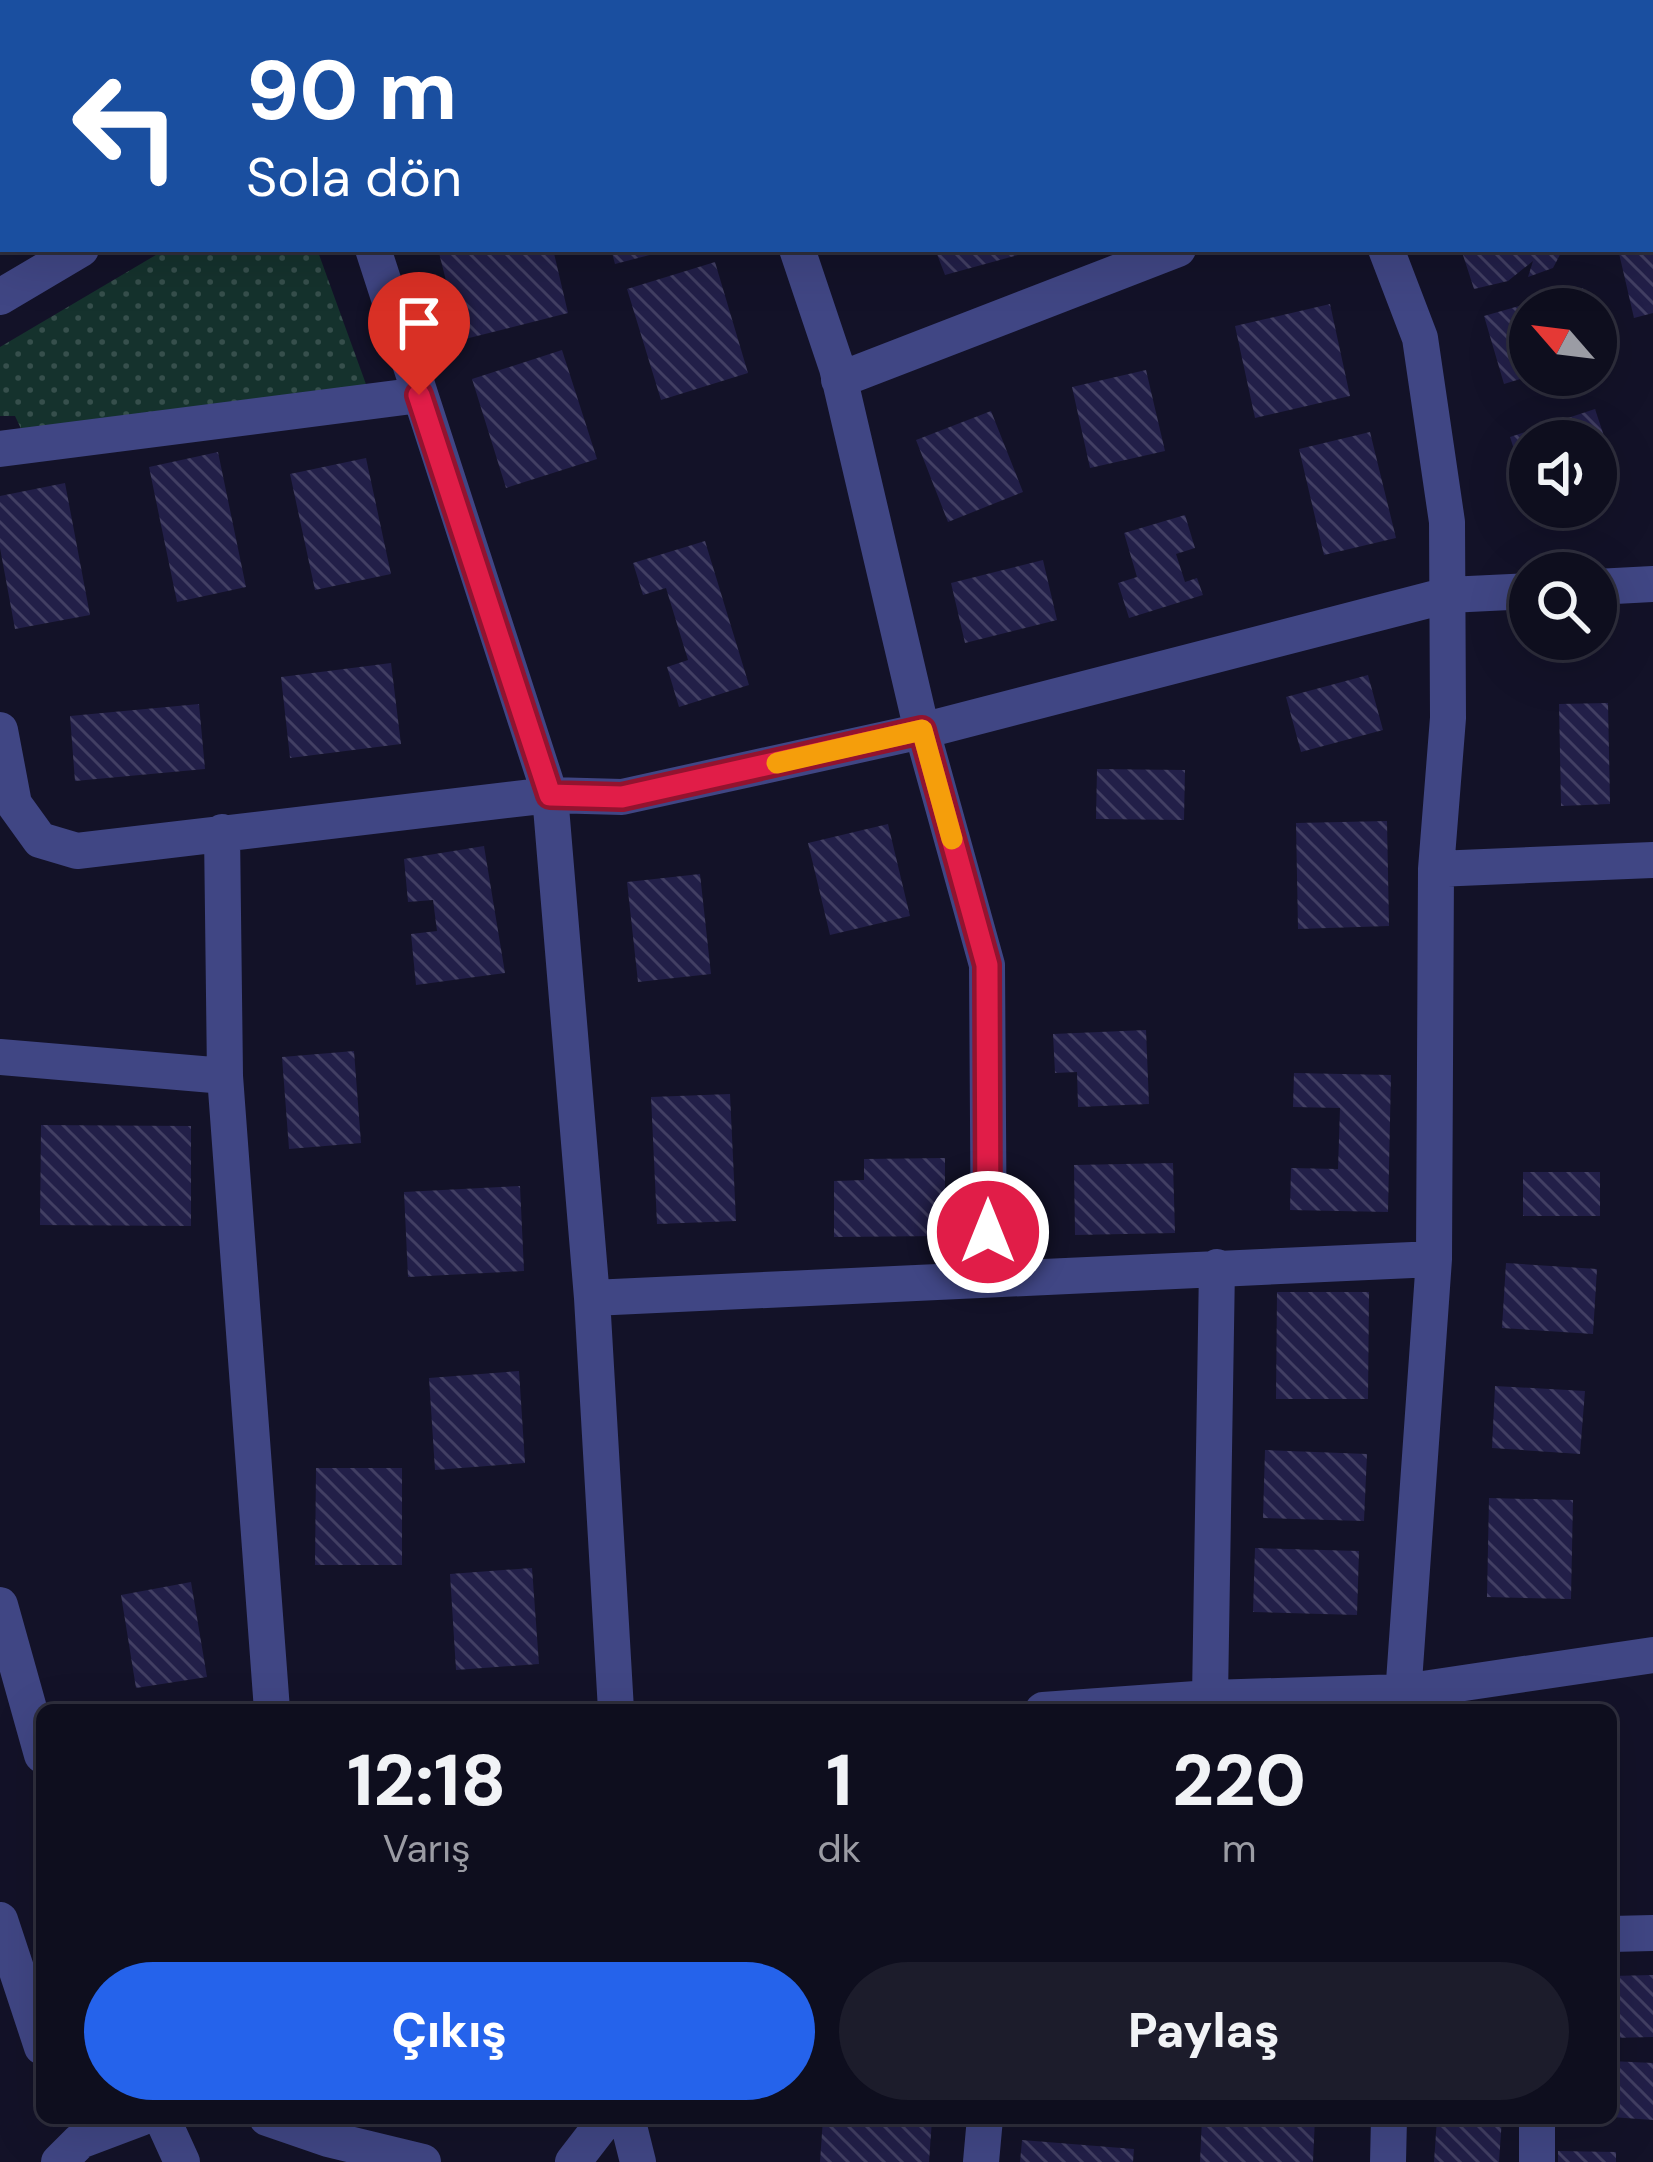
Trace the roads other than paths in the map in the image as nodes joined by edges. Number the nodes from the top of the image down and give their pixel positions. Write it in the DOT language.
graph roads {
  1 [pos="76,252"];
  2 [pos="375,252"];
  3 [pos="797,252"];
  4 [pos="1170,252"];
  5 [pos="1387,252"];
  6 [pos="0,297"];
  7 [pos="839,380"];
  8 [pos="419,395"];
  9 [pos="0,449"];
  10 [pos="1653,584"];
  11 [pos="1617,586"];
  12 [pos="1509,592"];
  13 [pos="1448,596"];
  14 [pos="0,730"];
  15 [pos="922,730"];
  16 [pos="550,795"];
  17 [pos="222,832"];
  18 [pos="1653,860"];
  19 [pos="1436,869"];
  20 [pos="0,1058"];
  21 [pos="225,1076"];
  22 [pos="1434,1259"];
  23 [pos="1217,1268"];
  24 [pos="989,1277"];
  25 [pos="592,1298"];
  26 [pos="0,1605"];
  27 [pos="1653,1655"];
  28 [pos="1210,1698"];
  29 [pos="1402,1701"];
  30 [pos="272,1704"];
  31 [pos="616,1704"];
  32 [pos="1126,1704"];
  33 [pos="36,1728"];
  34 [pos="0,1920"];
  35 [pos="1653,1933"];
  36 [pos="1617,1934"];
  37 [pos="36,2029"];
  38 [pos="127,2124"];
  39 [pos="165,2124"];
  40 [pos="284,2124"];
  41 [pos="603,2124"];
  42 [pos="628,2124"];
  43 [pos="984,2124"];
  44 [pos="1389,2124"];
  45 [pos="1538,2124"];
  46 [pos="75,2146"];
  47 [pos="182,2162"];
  48 [pos="423,2162"];
  49 [pos="573,2162"];
  50 [pos="638,2162"];
  51 [pos="981,2162"];
  52 [pos="1388,2162"];
  53 [pos="1537,2162"];
  1 -- 6 [label="street"];
  2 -- 8 [label="street"];
  3 -- 7 [label="street"];
  4 -- 7 [label="street"];
  5 -- 13 [label="street"];
  7 -- 15 [label="street"];
  8 -- 9 [label="street"];
  8 -- 16 [label="street"];
  10 -- 11 [label="street"];
  12 -- 13 [label="street"];
  13 -- 15 [label="street"];
  13 -- 19 [label="street"];
  14 -- 17 [label="street"];
  15 -- 16 [label="street"];
  15 -- 24 [label="street"];
  16 -- 17 [label="street"];
  16 -- 25 [label="street"];
  17 -- 21 [label="street"];
  18 -- 19 [label="street"];
  19 -- 22 [label="street"];
  20 -- 21 [label="street"];
  21 -- 30 [label="street"];
  22 -- 23 [label="street"];
  22 -- 29 [label="street"];
  23 -- 24 [label="street"];
  23 -- 28 [label="street"];
  24 -- 25 [label="street"];
  25 -- 31 [label="street"];
  26 -- 33 [label="street"];
  27 -- 29 [label="street"];
  28 -- 29 [label="street"];
  28 -- 32 [label="street"];
  34 -- 37 [label="street"];
  35 -- 36 [label="street"];
  38 -- 46 [label="street"];
  39 -- 47 [label="street"];
  40 -- 48 [label="street"];
  41 -- 49 [label="street"];
  42 -- 50 [label="street"];
  43 -- 51 [label="street"];
  44 -- 52 [label="street"];
  45 -- 53 [label="street"];
}
